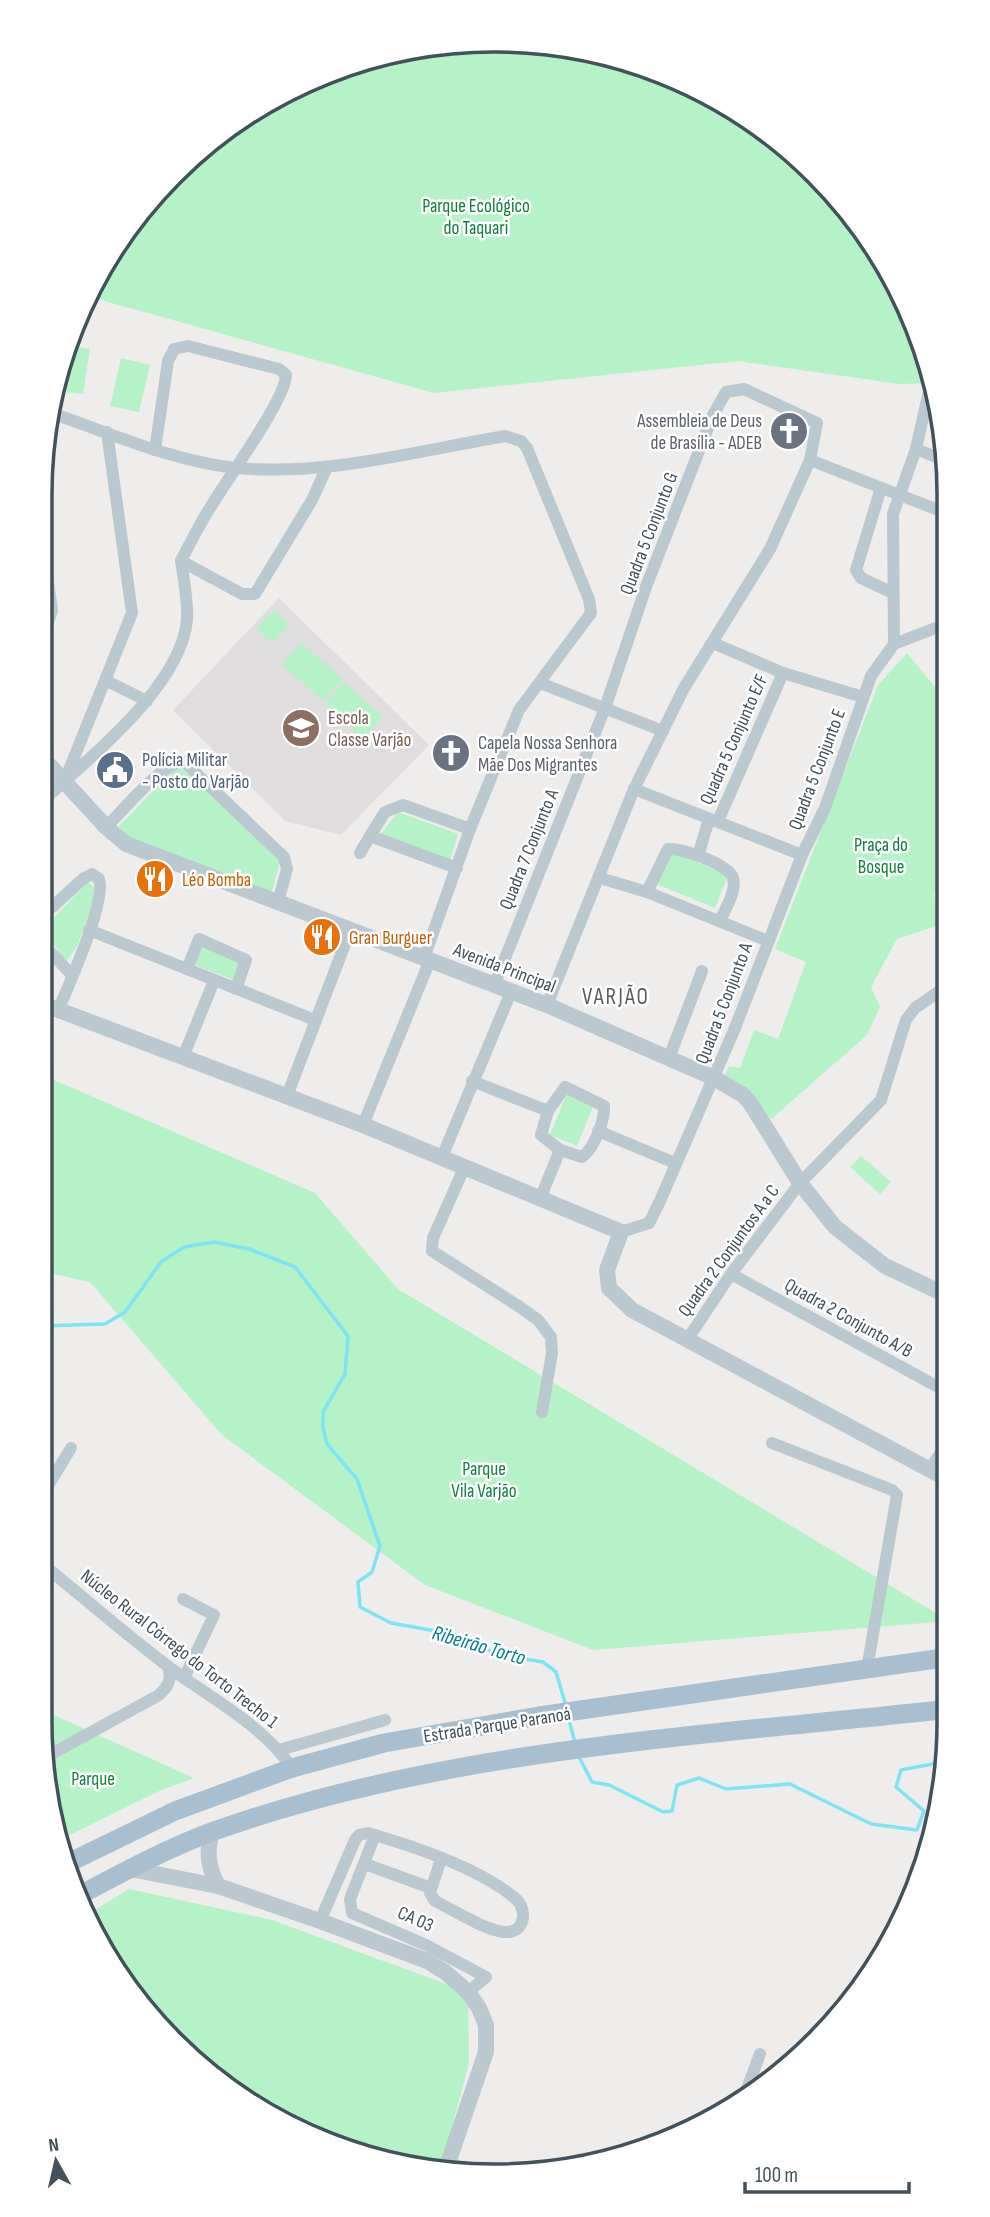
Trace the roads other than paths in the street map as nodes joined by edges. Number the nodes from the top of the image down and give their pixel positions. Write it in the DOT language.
graph roads {
  1 [pos="927,400"];
  2 [pos="60,416"];
  3 [pos="107,432"];
  4 [pos="916,449"];
  5 [pos="155,450"];
  6 [pos="936,457"];
  7 [pos="810,460"];
  8 [pos="327,467"];
  9 [pos="234,468"];
  10 [pos="881,488"];
  11 [pos="898,494"];
  12 [pos="937,509"];
  13 [pos="181,561"];
  14 [pos="893,593"];
  15 [pos="937,627"];
  16 [pos="713,643"];
  17 [pos="894,644"];
  18 [pos="783,673"];
  19 [pos="107,681"];
  20 [pos="540,683"];
  21 [pos="863,697"];
  22 [pos="147,701"];
  23 [pos="605,708"];
  24 [pos="663,731"];
  25 [pos="52,767"];
  26 [pos="65,780"];
  27 [pos="634,789"];
  28 [pos="52,792"];
  29 [pos="713,820"];
  30 [pos="106,827"];
  31 [pos="470,829"];
  32 [pos="370,836"];
  33 [pos="360,853"];
  34 [pos="802,855"];
  35 [pos="698,856"];
  36 [pos="457,868"];
  37 [pos="600,878"];
  38 [pos="647,892"];
  39 [pos="278,902"];
  40 [pos="54,906"];
  41 [pos="720,921"];
  42 [pos="89,930"];
  43 [pos="350,931"];
  44 [pos="768,941"];
  45 [pos="52,954"];
  46 [pos="427,959"];
  47 [pos="187,969"];
  48 [pos="702,971"];
  49 [pos="72,975"];
  50 [pos="214,981"];
  51 [pos="494,986"];
  52 [pos="236,989"];
  53 [pos="511,992"];
  54 [pos="937,993"];
  55 [pos="547,1005"];
  56 [pos="53,1009"];
  57 [pos="315,1020"];
  58 [pos="183,1057"];
  59 [pos="669,1058"];
  60 [pos="714,1078"];
  61 [pos="472,1081"];
  62 [pos="287,1096"];
  63 [pos="548,1111"];
  64 [pos="363,1125"];
  65 [pos="598,1131"];
  66 [pos="560,1150"];
  67 [pos="442,1157"];
  68 [pos="675,1163"];
  69 [pos="464,1166"];
  70 [pos="800,1183"];
  71 [pos="540,1199"];
  72 [pos="621,1232"];
  73 [pos="731,1275"];
  74 [pos="937,1291"];
  75 [pos="687,1340"];
  76 [pos="937,1386"];
  77 [pos="542,1412"];
  78 [pos="772,1444"];
  79 [pos="71,1448"];
  80 [pos="937,1458"];
  81 [pos="929,1470"];
  82 [pos="937,1474"];
  83 [pos="52,1479"];
  84 [pos="52,1572"];
  85 [pos="183,1599"];
  86 [pos="937,1659"];
  87 [pos="168,1667"];
  88 [pos="867,1669"];
  89 [pos="184,1678"];
  90 [pos="937,1710"];
  91 [pos="386,1720"];
  92 [pos="279,1751"];
  93 [pos="53,1753"];
  94 [pos="292,1768"];
  95 [pos="212,1832"];
  96 [pos="375,1835"];
  97 [pos="441,1858"];
  98 [pos="75,1860"];
  99 [pos="365,1864"];
  100 [pos="130,1869"];
  101 [pos="218,1885"];
  102 [pos="431,1888"];
  103 [pos="86,1892"];
  104 [pos="320,1920"];
  105 [pos="468,1992"];
  106 [pos="760,2054"];
  107 [pos="748,2084"];
  108 [pos="448,2162"];
  1 -- 4 [label="street"];
  2 -- 3 [label="street"];
  3 -- 5 [label="street"];
  3 -- 19 [label="street"];
  4 -- 6 [label="street"];
  4 -- 11 [label="street"];
  5 -- 9 [label="street"];
  5 -- 9 [label="street"];
  7 -- 10 [label="street"];
  7 -- 16 [label="street"];
  7 -- 23 [label="street, Quadra 5 Conjunto G"];
  8 -- 9 [label="street"];
  8 -- 13 [label="street"];
  8 -- 20 [label="street"];
  9 -- 13 [label="street"];
  10 -- 11 [label="street"];
  10 -- 14 [label="street"];
  11 -- 12 [label="street"];
  11 -- 14 [label="street"];
  13 -- 22 [label="street"];
  14 -- 17 [label="street"];
  15 -- 17 [label="street"];
  16 -- 18 [label="street"];
  16 -- 24 [label="street"];
  17 -- 21 [label="street, Quadra 5 Conjunto E"];
  18 -- 21 [label="street"];
  18 -- 29 [label="street, Quadra 5 Conjunto E/F"];
  19 -- 22 [label="street"];
  19 -- 26 [label="street"];
  20 -- 23 [label="street"];
  20 -- 31 [label="street"];
  21 -- 34 [label="street, Quadra 5 Conjunto E"];
  22 -- 26 [label="street"];
  23 -- 24 [label="street"];
  23 -- 51 [label="street, Quadra 7 Conjunto A"];
  24 -- 27 [label="street"];
  25 -- 26 [label="street, Avenida Principal"];
  26 -- 28 [label="street"];
  26 -- 30 [label="street, Avenida Principal"];
  27 -- 29 [label="street"];
  27 -- 37 [label="street"];
  29 -- 34 [label="street"];
  29 -- 35 [label="street, Quadra 5 Conjunto E/F"];
  30 -- 39 [label="street, Avenida Principal"];
  30 -- 39 [label="street"];
  31 -- 32 [label="street"];
  31 -- 36 [label="street"];
  32 -- 33 [label="street"];
  32 -- 36 [label="street"];
  34 -- 44 [label="street, Quadra 5 Conjunto E"];
  35 -- 38 [label="street"];
  35 -- 41 [label="street"];
  36 -- 46 [label="street"];
  37 -- 38 [label="street, Quadra 5 Conjunto A"];
  37 -- 55 [label="street"];
  38 -- 41 [label="street, Quadra 5 Conjunto A"];
  39 -- 43 [label="street, Avenida Principal"];
  40 -- 42 [label="street"];
  41 -- 44 [label="street, Quadra 5 Conjunto A"];
  42 -- 47 [label="street"];
  42 -- 49 [label="street"];
  43 -- 46 [label="street, Avenida Principal"];
  43 -- 57 [label="street"];
  44 -- 60 [label="street, Quadra 5 Conjunto A"];
  45 -- 49 [label="street"];
  46 -- 51 [label="street, Avenida Principal"];
  46 -- 64 [label="street"];
  47 -- 50 [label="street"];
  47 -- 52 [label="street"];
  48 -- 59 [label="street"];
  49 -- 56 [label="street"];
  50 -- 52 [label="street"];
  50 -- 58 [label="street"];
  51 -- 53 [label="street, Avenida Principal"];
  52 -- 57 [label="street"];
  53 -- 55 [label="street, Avenida Principal"];
  53 -- 61 [label="street"];
  54 -- 70 [label="street, Quadra 2 Conjuntos A a C"];
  55 -- 59 [label="street, Avenida Principal"];
  56 -- 58 [label="street"];
  57 -- 62 [label="street"];
  58 -- 62 [label="street"];
  59 -- 60 [label="street, Avenida Principal"];
  60 -- 68 [label="street, Quadra 5 Conjunto A"];
  60 -- 70 [label="street, Avenida Principal"];
  61 -- 63 [label="street"];
  61 -- 67 [label="street"];
  62 -- 64 [label="street"];
  63 -- 65 [label="street"];
  63 -- 66 [label="street"];
  64 -- 67 [label="street"];
  65 -- 66 [label="street"];
  65 -- 68 [label="street"];
  66 -- 71 [label="street"];
  67 -- 69 [label="street"];
  68 -- 72 [label="street, Quadra 5 Conjunto A"];
  69 -- 71 [label="street"];
  69 -- 77 [label="street"];
  70 -- 73 [label="street, Quadra 2 Conjuntos A a C"];
  70 -- 74 [label="street, Avenida Principal"];
  71 -- 72 [label="street"];
  72 -- 75 [label="street"];
  73 -- 75 [label="street, Quadra 2 Conjuntos A a C"];
  73 -- 76 [label="street, Quadra 2 Conjunto A/B"];
  75 -- 81 [label="street"];
  78 -- 88 [label="street"];
  79 -- 83 [label="street"];
  80 -- 81 [label="street"];
  81 -- 82 [label="street"];
  84 -- 87 [label="street, Núcleo Rural Córrego do Torto Trecho 1"];
  85 -- 89 [label="street"];
  86 -- 88 [label="main road, Estrada Parque Paranoá"];
  87 -- 89 [label="street, Núcleo Rural Córrego do Torto Trecho 1"];
  87 -- 93 [label="street"];
  88 -- 94 [label="main road, Estrada Parque Paranoá"];
  89 -- 92 [label="street, Núcleo Rural Córrego do Torto Trecho 1"];
  90 -- 95 [label="main road, Estrada Parque Paranoá"];
  91 -- 92 [label="street"];
  92 -- 94 [label="street, Núcleo Rural Córrego do Torto Trecho 1"];
  94 -- 98 [label="main road, Estrada Parque Paranoá"];
  95 -- 100 [label="main road, Estrada Parque Paranoá"];
  95 -- 101 [label="street"];
  96 -- 97 [label="street, CA 03"];
  96 -- 99 [label="street, CA 03"];
  96 -- 104 [label="street"];
  97 -- 102 [label="street, CA 03"];
  97 -- 102 [label="street, CA 03"];
  99 -- 102 [label="street, CA 03"];
  99 -- 105 [label="street, CA 03"];
  100 -- 101 [label="street, CA 03"];
  100 -- 103 [label="main road, Estrada Parque Paranoá"];
  101 -- 104 [label="street, CA 03"];
  104 -- 105 [label="street, CA 03"];
  105 -- 108 [label="street, CA 03"];
  106 -- 107 [label="street"];
}
